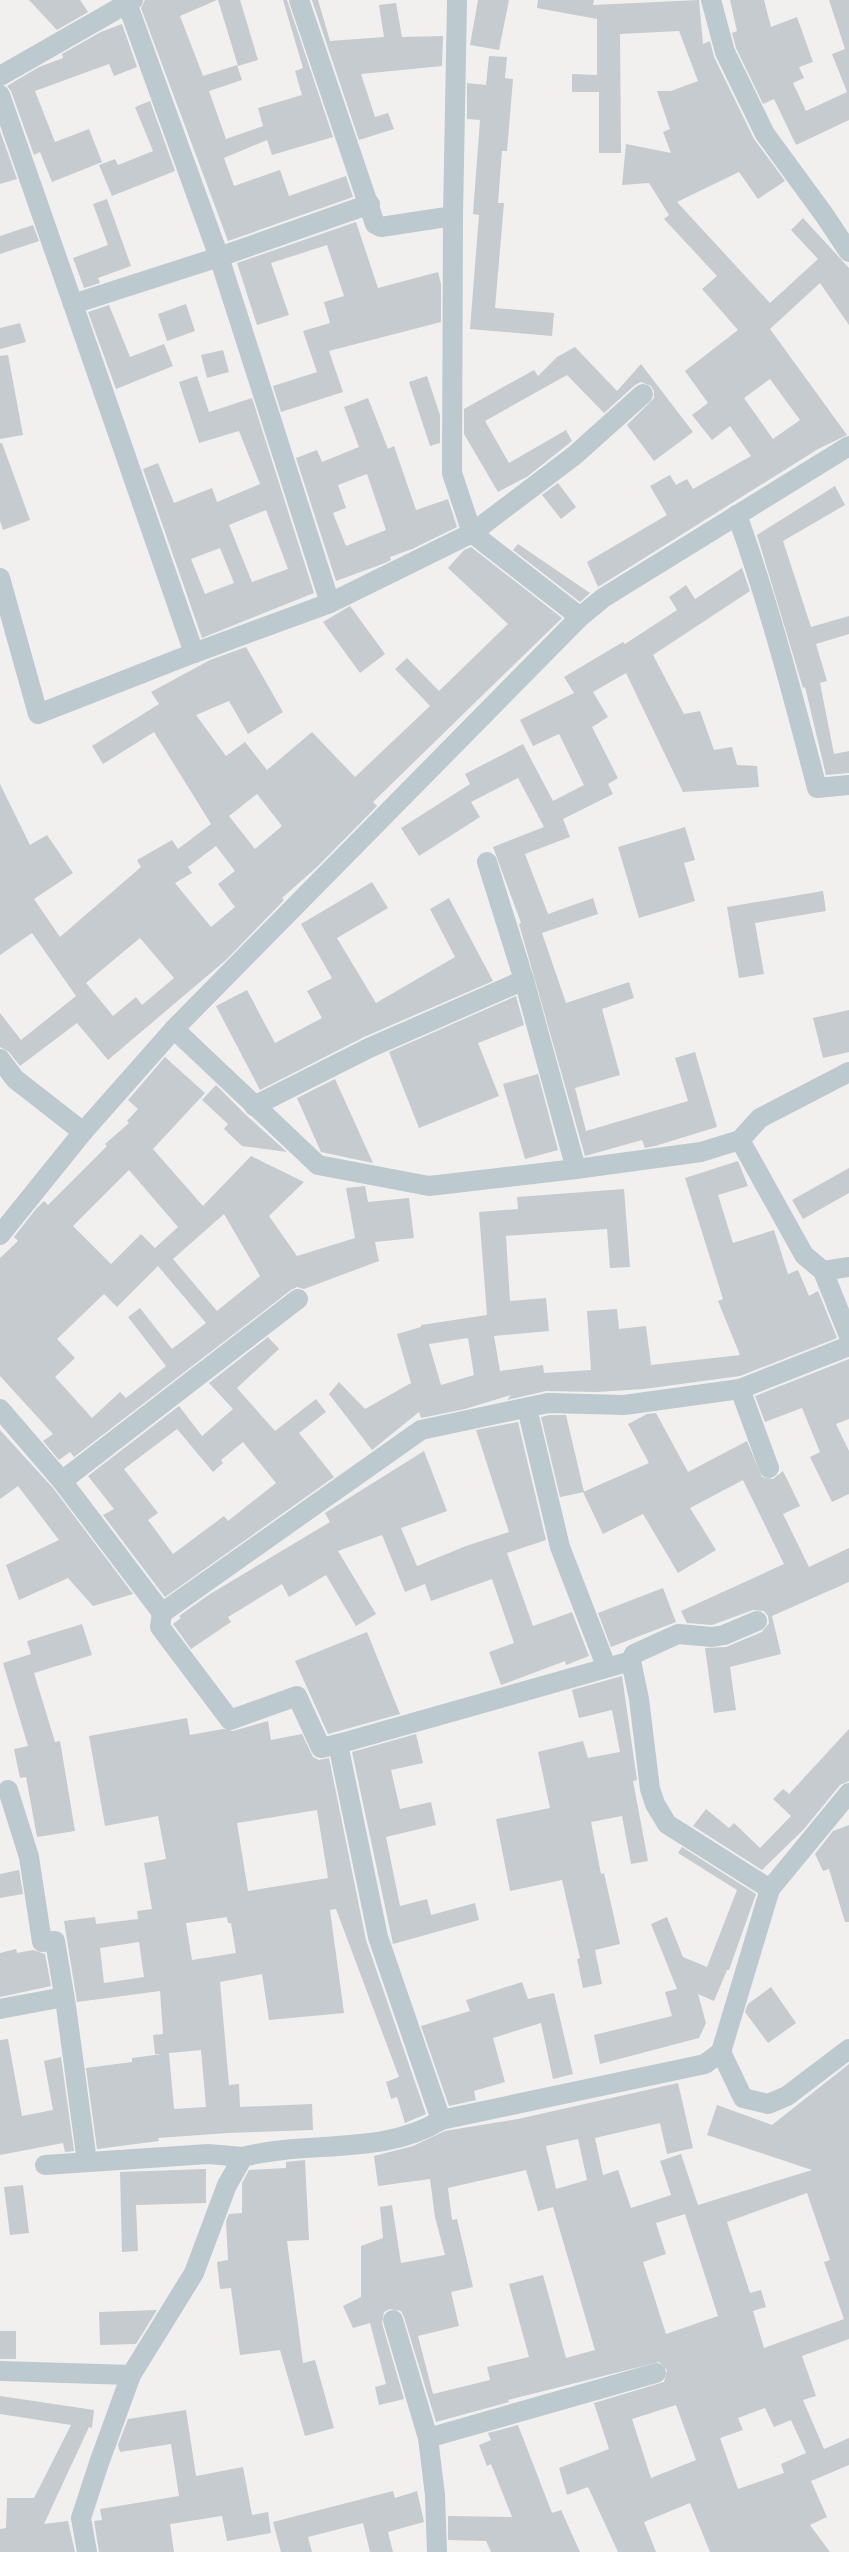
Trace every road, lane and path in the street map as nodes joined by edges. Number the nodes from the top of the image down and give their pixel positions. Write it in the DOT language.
graph roads {
  1 [pos="298,0"];
  2 [pos="457,0"];
  3 [pos="711,0"];
  4 [pos="130,2"];
  5 [pos="0,76"];
  6 [pos="0,94"];
  7 [pos="370,204"];
  8 [pos="453,216"];
  9 [pos="849,252"];
  10 [pos="219,257"];
  11 [pos="73,304"];
  12 [pos="643,394"];
  13 [pos="849,446"];
  14 [pos="736,515"];
  15 [pos="472,533"];
  16 [pos="0,578"];
  17 [pos="330,603"];
  18 [pos="580,617"];
  19 [pos="194,653"];
  20 [pos="849,786"];
  21 [pos="487,862"];
  22 [pos="524,980"];
  23 [pos="174,1029"];
  24 [pos="0,1059"];
  25 [pos="849,1072"];
  26 [pos="254,1106"];
  27 [pos="83,1132"];
  28 [pos="740,1140"];
  29 [pos="576,1169"];
  30 [pos="0,1234"];
  31 [pos="849,1267"];
  32 [pos="822,1271"];
  33 [pos="298,1299"];
  34 [pos="849,1336"];
  35 [pos="849,1346"];
  36 [pos="740,1389"];
  37 [pos="527,1408"];
  38 [pos="0,1409"];
  39 [pos="769,1468"];
  40 [pos="62,1481"];
  41 [pos="162,1613"];
  42 [pos="757,1621"];
  43 [pos="631,1661"];
  44 [pos="606,1666"];
  45 [pos="338,1744"];
  46 [pos="8,1790"];
  47 [pos="849,1793"];
  48 [pos="770,1889"];
  49 [pos="64,1997"];
  50 [pos="0,2009"];
  51 [pos="849,2048"];
  52 [pos="721,2052"];
  53 [pos="441,2120"];
  54 [pos="243,2157"];
  55 [pos="87,2162"];
  56 [pos="45,2165"];
  57 [pos="393,2320"];
  58 [pos="0,2371"];
  59 [pos="656,2373"];
  60 [pos="131,2375"];
  61 [pos="428,2438"];
  62 [pos="87,2552"];
  63 [pos="437,2552"];
  1 -- 7 [label="street"];
  2 -- 8 [label="street"];
  3 -- 9 [label="street"];
  4 -- 5 [label="street"];
  4 -- 10 [label="street"];
  6 -- 11 [label="street"];
  7 -- 8 [label="street"];
  7 -- 10 [label="street"];
  8 -- 15 [label="street"];
  10 -- 11 [label="street"];
  10 -- 17 [label="street"];
  11 -- 19 [label="street"];
  12 -- 15 [label="street"];
  13 -- 14 [label="street"];
  14 -- 18 [label="street"];
  14 -- 20 [label="street"];
  15 -- 17 [label="street"];
  15 -- 18 [label="street"];
  16 -- 19 [label="street"];
  17 -- 19 [label="street"];
  18 -- 23 [label="street"];
  21 -- 22 [label="street"];
  22 -- 26 [label="street"];
  22 -- 29 [label="street"];
  23 -- 26 [label="street"];
  23 -- 27 [label="street"];
  24 -- 27 [label="street"];
  25 -- 28 [label="street"];
  26 -- 29 [label="street"];
  27 -- 30 [label="street"];
  28 -- 29 [label="street"];
  28 -- 32 [label="street"];
  31 -- 32 [label="street"];
  32 -- 34 [label="street"];
  33 -- 40 [label="street"];
  35 -- 36 [label="street"];
  36 -- 37 [label="street"];
  36 -- 39 [label="street"];
  37 -- 41 [label="street"];
  37 -- 44 [label="street"];
  38 -- 40 [label="street"];
  40 -- 41 [label="street"];
  41 -- 45 [label="street"];
  42 -- 43 [label="street"];
  43 -- 44 [label="street"];
  43 -- 48 [label="street"];
  44 -- 45 [label="street"];
  45 -- 53 [label="street"];
  46 -- 49 [label="street"];
  47 -- 48 [label="street"];
  48 -- 52 [label="street"];
  49 -- 50 [label="street"];
  49 -- 55 [label="street"];
  51 -- 52 [label="street"];
  52 -- 53 [label="street"];
  53 -- 54 [label="street"];
  54 -- 55 [label="street"];
  54 -- 60 [label="street"];
  55 -- 56 [label="street"];
  57 -- 61 [label="street"];
  58 -- 60 [label="street"];
  59 -- 61 [label="street"];
  60 -- 62 [label="street"];
  61 -- 63 [label="street"];
}
